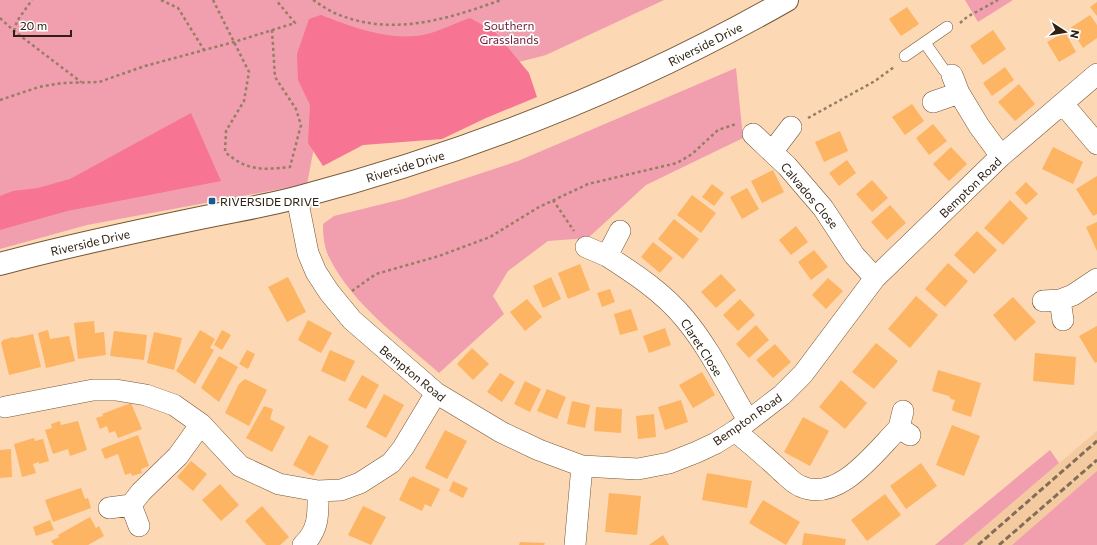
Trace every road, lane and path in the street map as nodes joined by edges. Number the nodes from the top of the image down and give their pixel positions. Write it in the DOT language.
graph roads {
  1 [pos="32,0"];
  2 [pos="162,0"];
  3 [pos="213,0"];
  4 [pos="276,0"];
  5 [pos="313,0"];
  6 [pos="501,0"];
  7 [pos="787,0"];
  8 [pos="998,0"];
  9 [pos="0,18"];
  10 [pos="947,27"];
  11 [pos="272,30"];
  12 [pos="14,31"];
  13 [pos="234,42"];
  14 [pos="924,42"];
  15 [pos="204,50"];
  16 [pos="906,56"];
  17 [pos="1097,74"];
  18 [pos="81,82"];
  19 [pos="956,84"];
  20 [pos="0,100"];
  21 [pos="933,102"];
  22 [pos="1062,104"];
  23 [pos="791,127"];
  24 [pos="753,134"];
  25 [pos="1097,144"];
  26 [pos="772,152"];
  27 [pos="1001,156"];
  28 [pos="297,198"];
  29 [pos="554,200"];
  30 [pos="620,231"];
  31 [pos="586,247"];
  32 [pos="607,256"];
  33 [pos="0,264"];
  34 [pos="875,278"];
  35 [pos="1097,279"];
  36 [pos="337,302"];
  37 [pos="1063,320"];
  38 [pos="436,393"];
  39 [pos="2,403"];
  40 [pos="201,424"];
  41 [pos="742,425"];
  42 [pos="904,425"];
  43 [pos="582,466"];
  44 [pos="318,491"];
  45 [pos="131,505"];
  46 [pos="108,508"];
  47 [pos="140,526"];
  48 [pos="303,545"];
  49 [pos="575,545"];
  1 -- 12 [label="path"];
  2 -- 15 [label="path"];
  3 -- 13 [label="path"];
  4 -- 11 [label="path"];
  5 -- 6 [label="path"];
  7 -- 28 [label="street, Riverside Drive"];
  8 -- 10 [label="path"];
  9 -- 12 [label="path"];
  10 -- 14 [label="lane"];
  11 -- 13 [label="path"];
  11 -- 13 [label="path"];
  12 -- 18 [label="path"];
  13 -- 15 [label="path"];
  14 -- 16 [label="lane"];
  14 -- 19 [label="lane"];
  15 -- 18 [label="path"];
  16 -- 23 [label="path"];
  17 -- 22 [label="street, Bempton Road"];
  18 -- 20 [label="path"];
  19 -- 21 [label="street"];
  19 -- 27 [label="street"];
  22 -- 25 [label="street"];
  22 -- 27 [label="street, Bempton Road"];
  23 -- 26 [label="street, Calvados Close"];
  24 -- 26 [label="street, Calvados Close"];
  24 -- 29 [label="path"];
  26 -- 34 [label="street, Calvados Close"];
  27 -- 34 [label="street, Bempton Road"];
  28 -- 33 [label="street, Riverside Drive"];
  28 -- 36 [label="street, Bempton Road"];
  29 -- 31 [label="path"];
  29 -- 36 [label="path"];
  30 -- 32 [label="street"];
  31 -- 32 [label="street, Claret Close"];
  32 -- 41 [label="street, Claret Close"];
  34 -- 41 [label="street, Bempton Road"];
  35 -- 37 [label="street"];
  36 -- 38 [label="street, Bempton Road"];
  38 -- 43 [label="street, Bempton Road"];
  38 -- 44 [label="street"];
  39 -- 40 [label="street"];
  40 -- 44 [label="street"];
  40 -- 45 [label="street"];
  41 -- 42 [label="street, Claret Close"];
  41 -- 43 [label="street, Bempton Road"];
  43 -- 49 [label="street"];
  44 -- 48 [label="street"];
  45 -- 46 [label="street"];
  45 -- 47 [label="street"];
}
